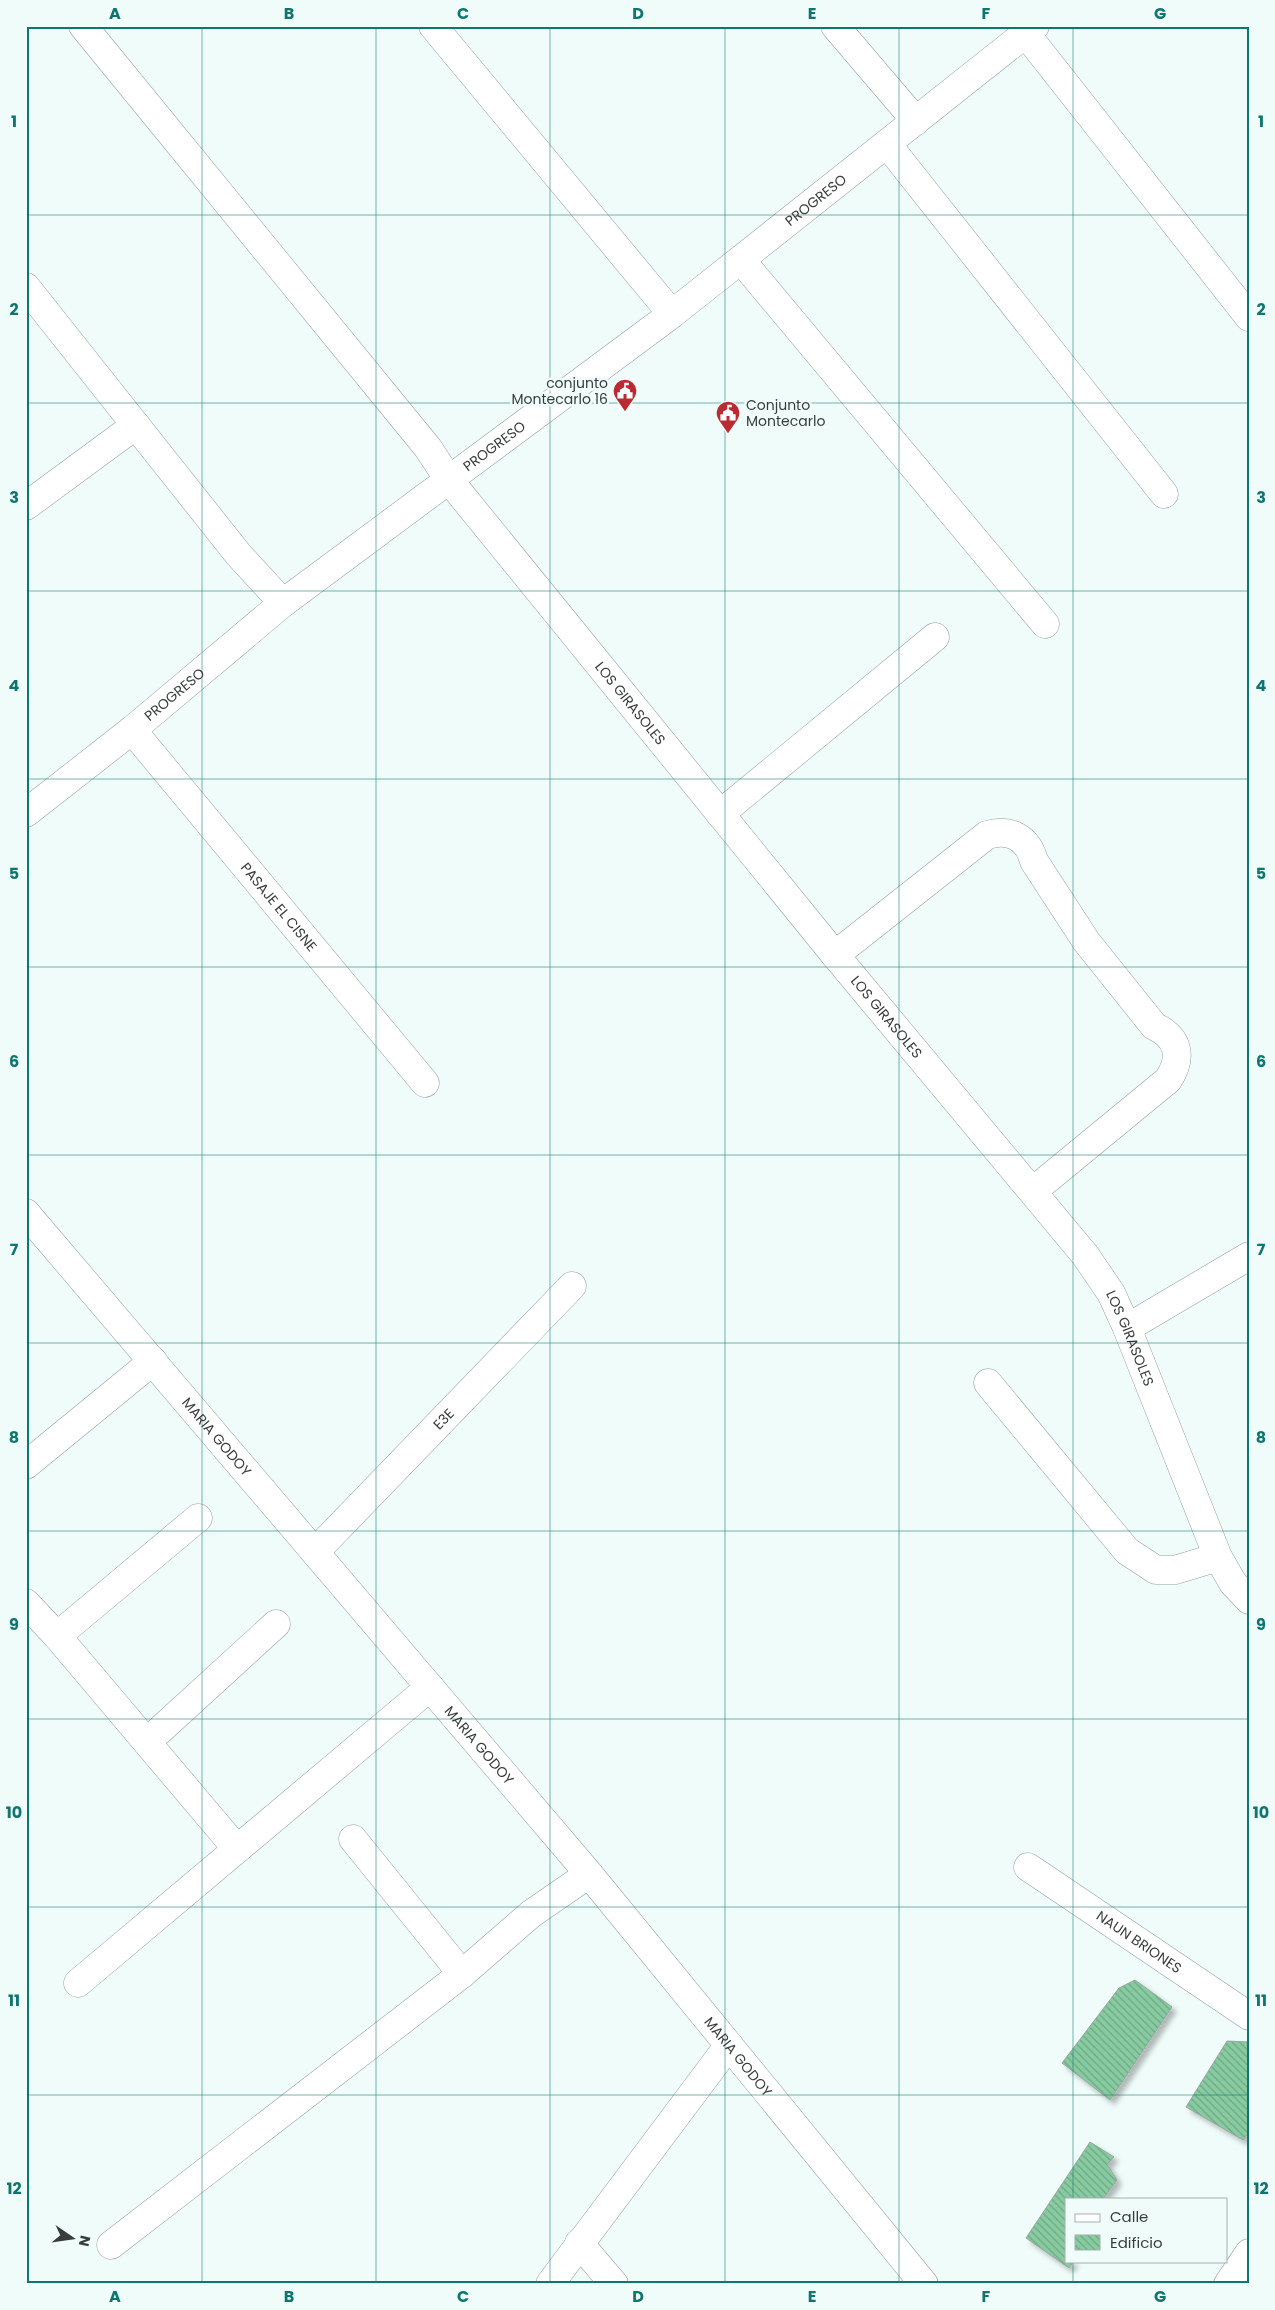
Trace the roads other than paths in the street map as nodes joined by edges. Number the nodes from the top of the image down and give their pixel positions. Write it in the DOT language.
graph roads {
  1 [pos="83,26"];
  2 [pos="433,26"];
  3 [pos="835,26"];
  4 [pos="1030,30"];
  5 [pos="916,121"];
  6 [pos="887,144"];
  7 [pos="741,260"];
  8 [pos="26,287"];
  9 [pos="672,314"];
  10 [pos="1249,317"];
  11 [pos="136,425"];
  12 [pos="449,480"];
  13 [pos="1164,494"];
  14 [pos="26,506"];
  15 [pos="283,603"];
  16 [pos="1046,624"];
  17 [pos="935,637"];
  18 [pos="132,730"];
  19 [pos="26,813"];
  20 [pos="720,814"];
  21 [pos="835,955"];
  22 [pos="425,1083"];
  23 [pos="1033,1191"];
  24 [pos="26,1213"];
  25 [pos="1249,1256"];
  26 [pos="572,1286"];
  27 [pos="1126,1328"];
  28 [pos="153,1361"];
  29 [pos="988,1383"];
  30 [pos="26,1465"];
  31 [pos="198,1518"];
  32 [pos="315,1552"];
  33 [pos="1218,1557"];
  34 [pos="1249,1600"];
  35 [pos="26,1604"];
  36 [pos="276,1624"];
  37 [pos="57,1636"];
  38 [pos="430,1687"];
  39 [pos="147,1742"];
  40 [pos="353,1839"];
  41 [pos="237,1849"];
  42 [pos="1028,1867"];
  43 [pos="589,1874"];
  44 [pos="462,1974"];
  45 [pos="78,1983"];
  46 [pos="1249,2016"];
  47 [pos="728,2045"];
  48 [pos="579,2243"];
  49 [pos="111,2245"];
  50 [pos="1249,2253"];
  51 [pos="550,2284"];
  52 [pos="614,2284"];
  53 [pos="924,2284"];
  54 [pos="1228,2284"];
  1 -- 12 [label="street, LOS GIRASOLES"];
  2 -- 9 [label="street"];
  3 -- 5 [label="street"];
  4 -- 5 [label="street, PROGRESO"];
  4 -- 10 [label="street"];
  5 -- 6 [label="street, PROGRESO"];
  6 -- 7 [label="street, PROGRESO"];
  6 -- 13 [label="street"];
  7 -- 9 [label="street, PROGRESO"];
  7 -- 16 [label="street"];
  8 -- 11 [label="street"];
  9 -- 12 [label="street, PROGRESO"];
  11 -- 14 [label="street"];
  11 -- 15 [label="street"];
  12 -- 15 [label="street, PROGRESO"];
  12 -- 20 [label="street, LOS GIRASOLES"];
  15 -- 18 [label="street, PROGRESO"];
  17 -- 20 [label="street"];
  18 -- 19 [label="street, PROGRESO"];
  18 -- 22 [label="street, PASAJE EL CISNE"];
  20 -- 21 [label="street, LOS GIRASOLES"];
  21 -- 23 [label="street, LOS GIRASOLES"];
  21 -- 23 [label="street"];
  23 -- 27 [label="street, LOS GIRASOLES"];
  24 -- 28 [label="street, MARIA GODOY"];
  25 -- 27 [label="street"];
  26 -- 32 [label="street, E3E"];
  27 -- 33 [label="street, LOS GIRASOLES"];
  28 -- 30 [label="street"];
  28 -- 32 [label="street, MARIA GODOY"];
  29 -- 33 [label="street"];
  31 -- 37 [label="street"];
  32 -- 38 [label="street, MARIA GODOY"];
  33 -- 34 [label="street, LOS GIRASOLES"];
  35 -- 37 [label="street"];
  36 -- 39 [label="street"];
  37 -- 39 [label="street"];
  38 -- 41 [label="street"];
  38 -- 43 [label="street, MARIA GODOY"];
  39 -- 41 [label="street"];
  40 -- 44 [label="street"];
  41 -- 45 [label="street"];
  42 -- 46 [label="street, NAUN BRIONES"];
  43 -- 44 [label="street"];
  43 -- 47 [label="street, MARIA GODOY"];
  44 -- 49 [label="street"];
  47 -- 48 [label="street"];
  47 -- 53 [label="street, MARIA GODOY"];
  48 -- 51 [label="street"];
  48 -- 52 [label="street"];
  50 -- 54 [label="street"];
}
